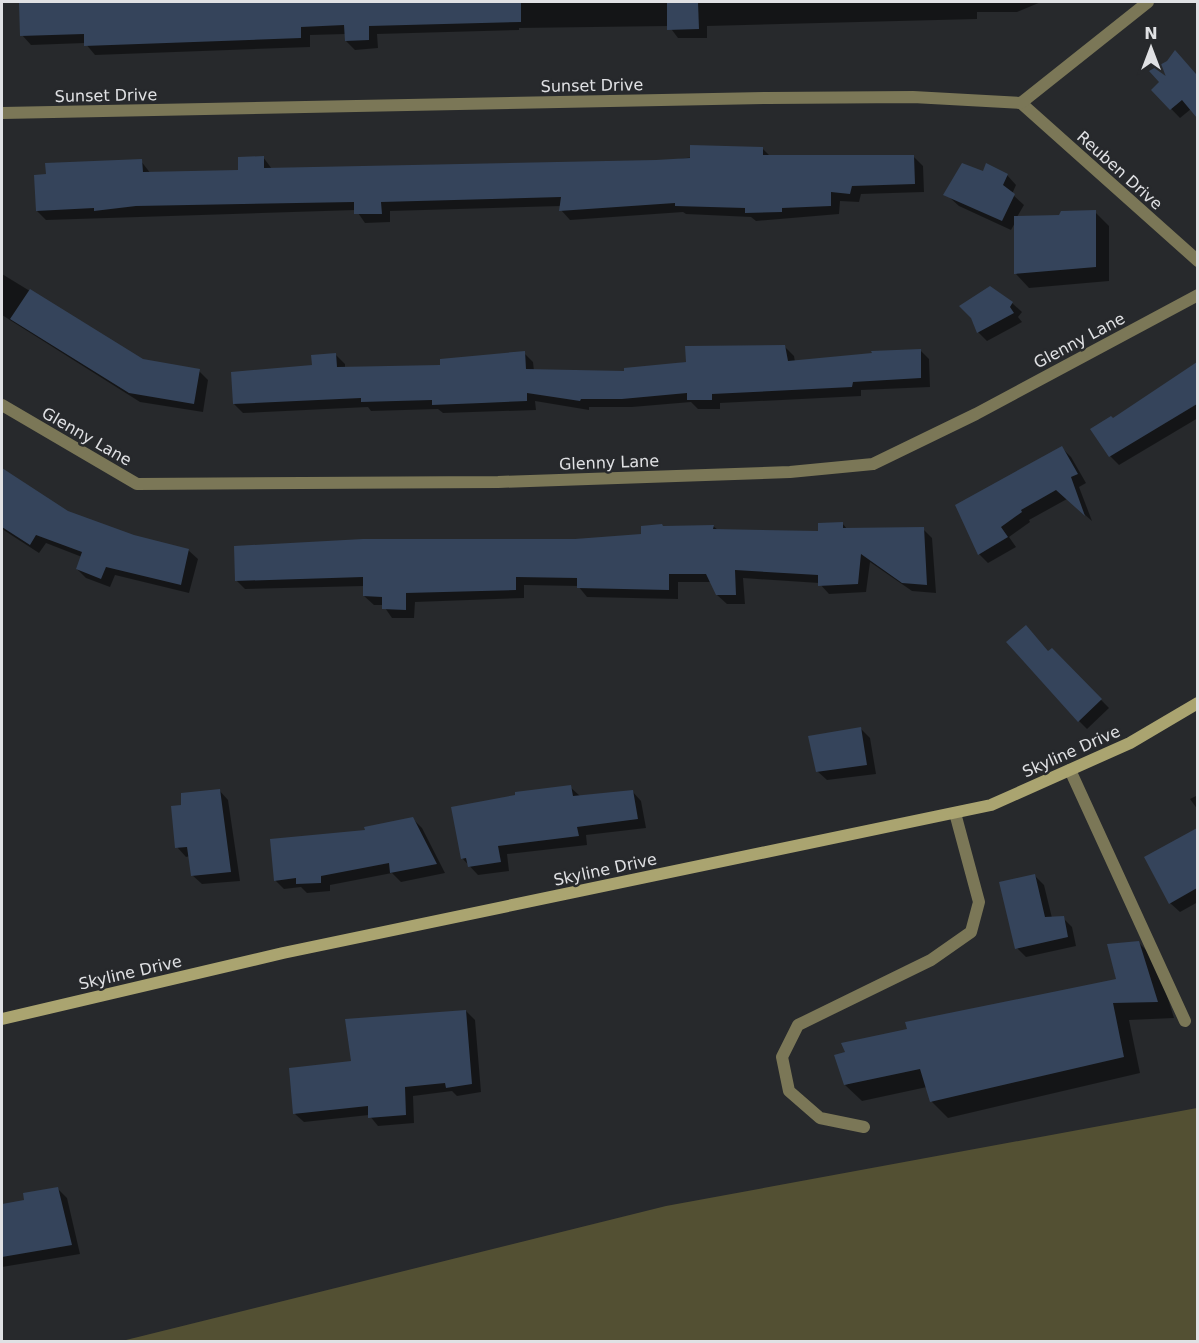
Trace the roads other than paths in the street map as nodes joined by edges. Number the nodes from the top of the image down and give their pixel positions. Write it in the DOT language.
graph roads {
  1 [pos="1148,2"];
  2 [pos="1021,103"];
  3 [pos="2,113"];
  4 [pos="1197,261"];
  5 [pos="1197,295"];
  6 [pos="2,405"];
  7 [pos="1197,703"];
  8 [pos="1070,770"];
  9 [pos="955,813"];
  10 [pos="2,1019"];
  11 [pos="1185,1021"];
  12 [pos="864,1127"];
  1 -- 2 [label="street"];
  2 -- 3 [label="street, Sunset Drive"];
  2 -- 4 [label="street, Reuben Drive"];
  5 -- 6 [label="street, Glenny Lane"];
  7 -- 8 [label="street, Skyline Drive"];
  8 -- 9 [label="street, Skyline Drive"];
  8 -- 11 [label="street"];
  9 -- 10 [label="street, Skyline Drive"];
  9 -- 12 [label="street"];
}
